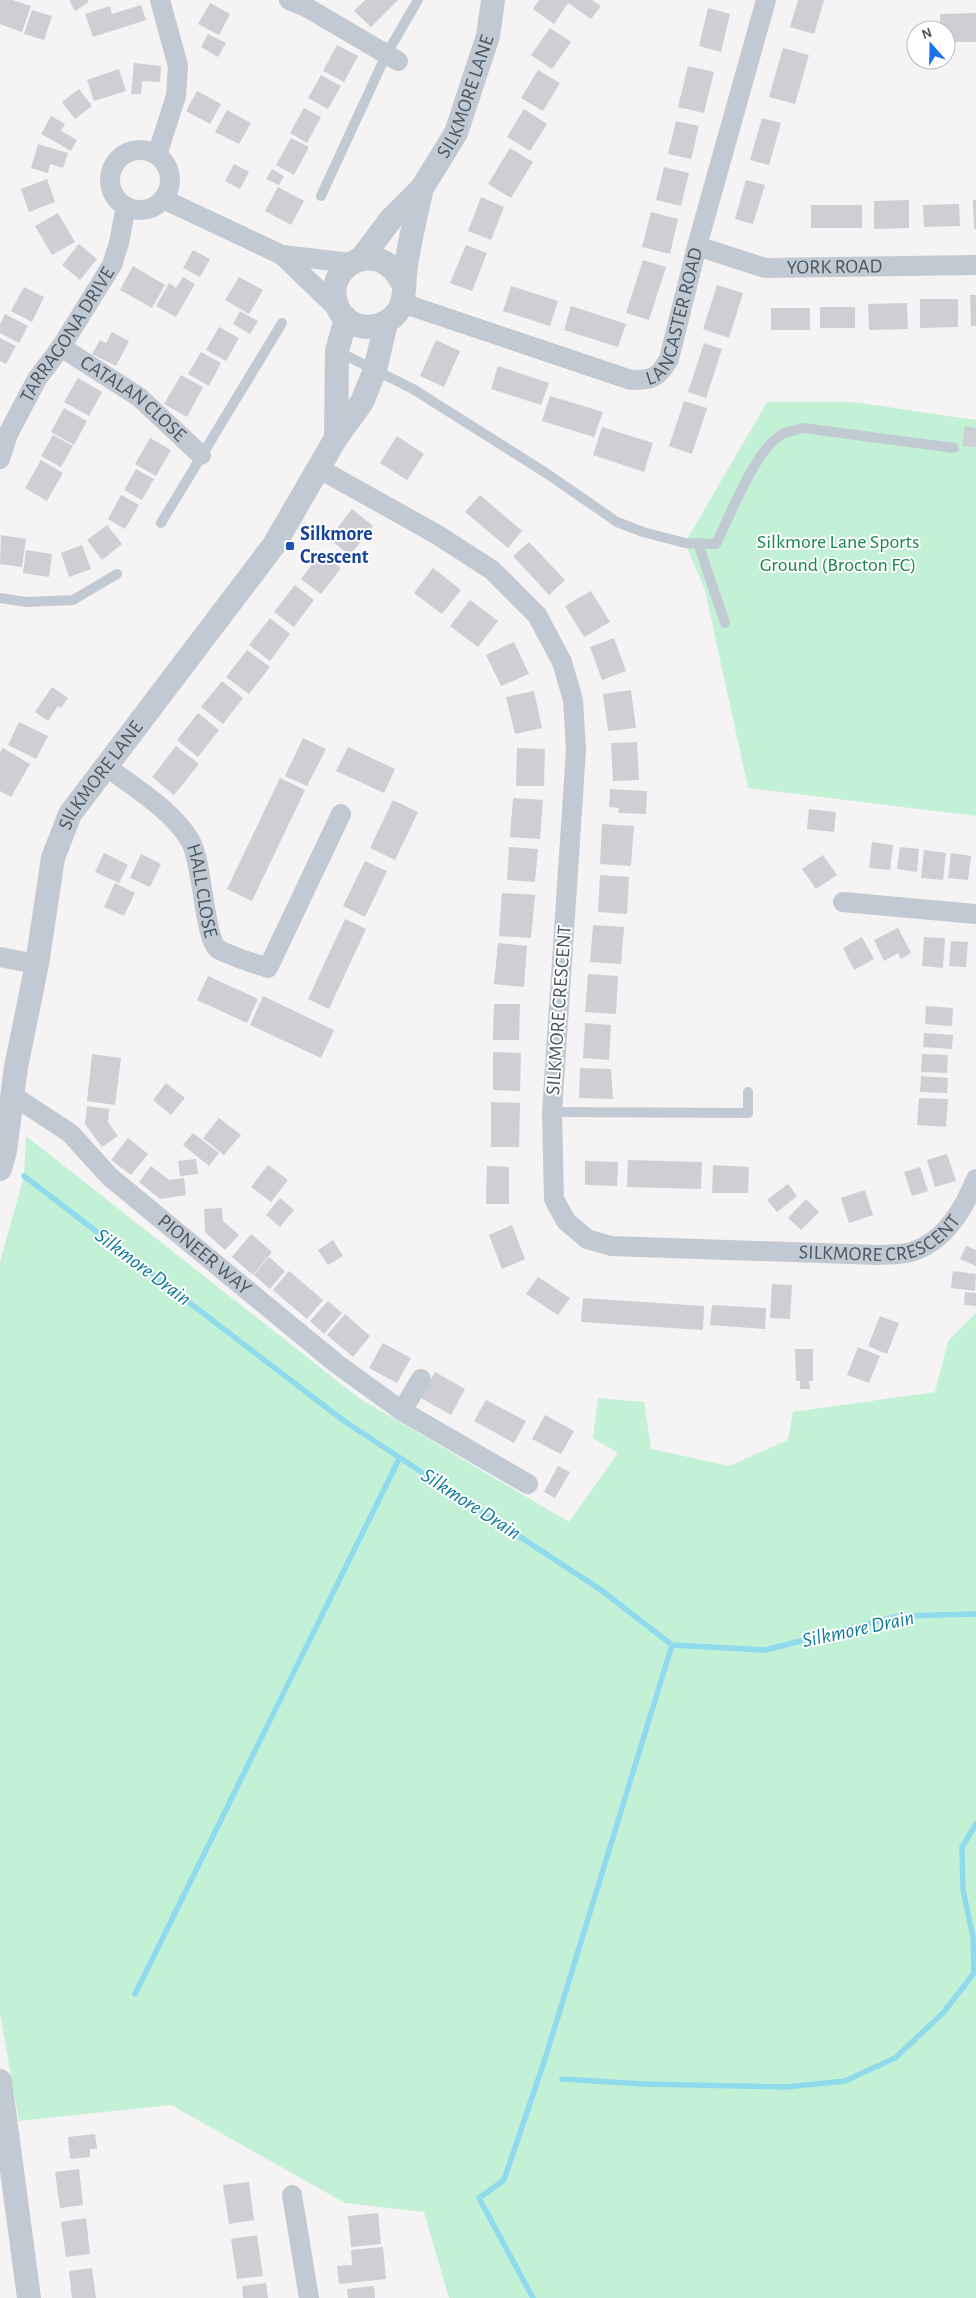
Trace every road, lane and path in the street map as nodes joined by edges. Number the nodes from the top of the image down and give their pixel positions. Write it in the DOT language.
graph roads {
  1 [pos="160,0"];
  2 [pos="289,0"];
  3 [pos="418,0"];
  4 [pos="493,0"];
  5 [pos="766,0"];
  6 [pos="392,57"];
  7 [pos="157,155"];
  8 [pos="422,188"];
  9 [pos="321,196"];
  10 [pos="163,199"];
  11 [pos="126,206"];
  12 [pos="697,246"];
  13 [pos="282,255"];
  14 [pos="356,261"];
  15 [pos="976,265"];
  16 [pos="402,294"];
  17 [pos="342,314"];
  18 [pos="282,323"];
  19 [pos="386,323"];
  20 [pos="61,347"];
  21 [pos="337,351"];
  22 [pos="375,370"];
  23 [pos="336,438"];
  24 [pos="954,448"];
  25 [pos="201,455"];
  26 [pos="0,459"];
  27 [pos="318,468"];
  28 [pos="162,523"];
  29 [pos="698,543"];
  30 [pos="117,574"];
  31 [pos="0,598"];
  32 [pos="725,623"];
  33 [pos="106,766"];
  34 [pos="341,814"];
  35 [pos="843,902"];
  36 [pos="976,914"];
  37 [pos="0,957"];
  38 [pos="37,964"];
  39 [pos="748,1092"];
  40 [pos="12,1096"];
  41 [pos="552,1112"];
  42 [pos="2,1156"];
  43 [pos="976,1178"];
  44 [pos="421,1379"];
  45 [pos="402,1411"];
  46 [pos="528,1484"];
  47 [pos="0,2081"];
  48 [pos="292,2195"];
  49 [pos="29,2298"];
  50 [pos="309,2298"];
  1 -- 7 [label="street"];
  2 -- 6 [label="street"];
  3 -- 6 [label="lane"];
  4 -- 8 [label="street, SILKMORE LANE"];
  5 -- 12 [label="street, LANCASTER ROAD"];
  6 -- 9 [label="lane"];
  7 -- 10 [label="street"];
  7 -- 11 [label="street"];
  8 -- 14 [label="street, SILKMORE LANE"];
  8 -- 16 [label="street, SILKMORE LANE"];
  10 -- 11 [label="street"];
  10 -- 13 [label="street"];
  11 -- 20 [label="street, TARRAGONA DRIVE"];
  12 -- 15 [label="street, YORK ROAD"];
  12 -- 16 [label="street, LANCASTER ROAD"];
  13 -- 14 [label="street"];
  13 -- 17 [label="street"];
  14 -- 16 [label="street"];
  14 -- 17 [label="street, SILKMORE LANE"];
  16 -- 19 [label="street, SILKMORE LANE"];
  17 -- 19 [label="street"];
  17 -- 21 [label="street, SILKMORE LANE"];
  18 -- 25 [label="lane"];
  19 -- 22 [label="street, SILKMORE LANE"];
  20 -- 25 [label="street, CATALAN CLOSE"];
  20 -- 26 [label="street, TARRAGONA DRIVE"];
  21 -- 22 [label="lane"];
  21 -- 23 [label="street, SILKMORE LANE"];
  22 -- 23 [label="street, SILKMORE LANE"];
  22 -- 29 [label="lane"];
  23 -- 27 [label="street, SILKMORE LANE"];
  24 -- 29 [label="lane"];
  25 -- 28 [label="lane"];
  27 -- 33 [label="street, SILKMORE LANE"];
  27 -- 41 [label="street, SILKMORE CRESCENT"];
  29 -- 32 [label="lane"];
  30 -- 31 [label="lane"];
  33 -- 34 [label="street, HALL CLOSE"];
  33 -- 38 [label="street, SILKMORE LANE"];
  35 -- 36 [label="street"];
  37 -- 38 [label="street"];
  38 -- 40 [label="street, SILKMORE LANE"];
  39 -- 41 [label="lane"];
  40 -- 42 [label="street, SILKMORE LANE"];
  40 -- 45 [label="street, PIONEER WAY"];
  41 -- 43 [label="street, SILKMORE CRESCENT"];
  44 -- 45 [label="street"];
  45 -- 46 [label="street, PIONEER WAY"];
  47 -- 49 [label="street"];
  48 -- 50 [label="street"];
}
